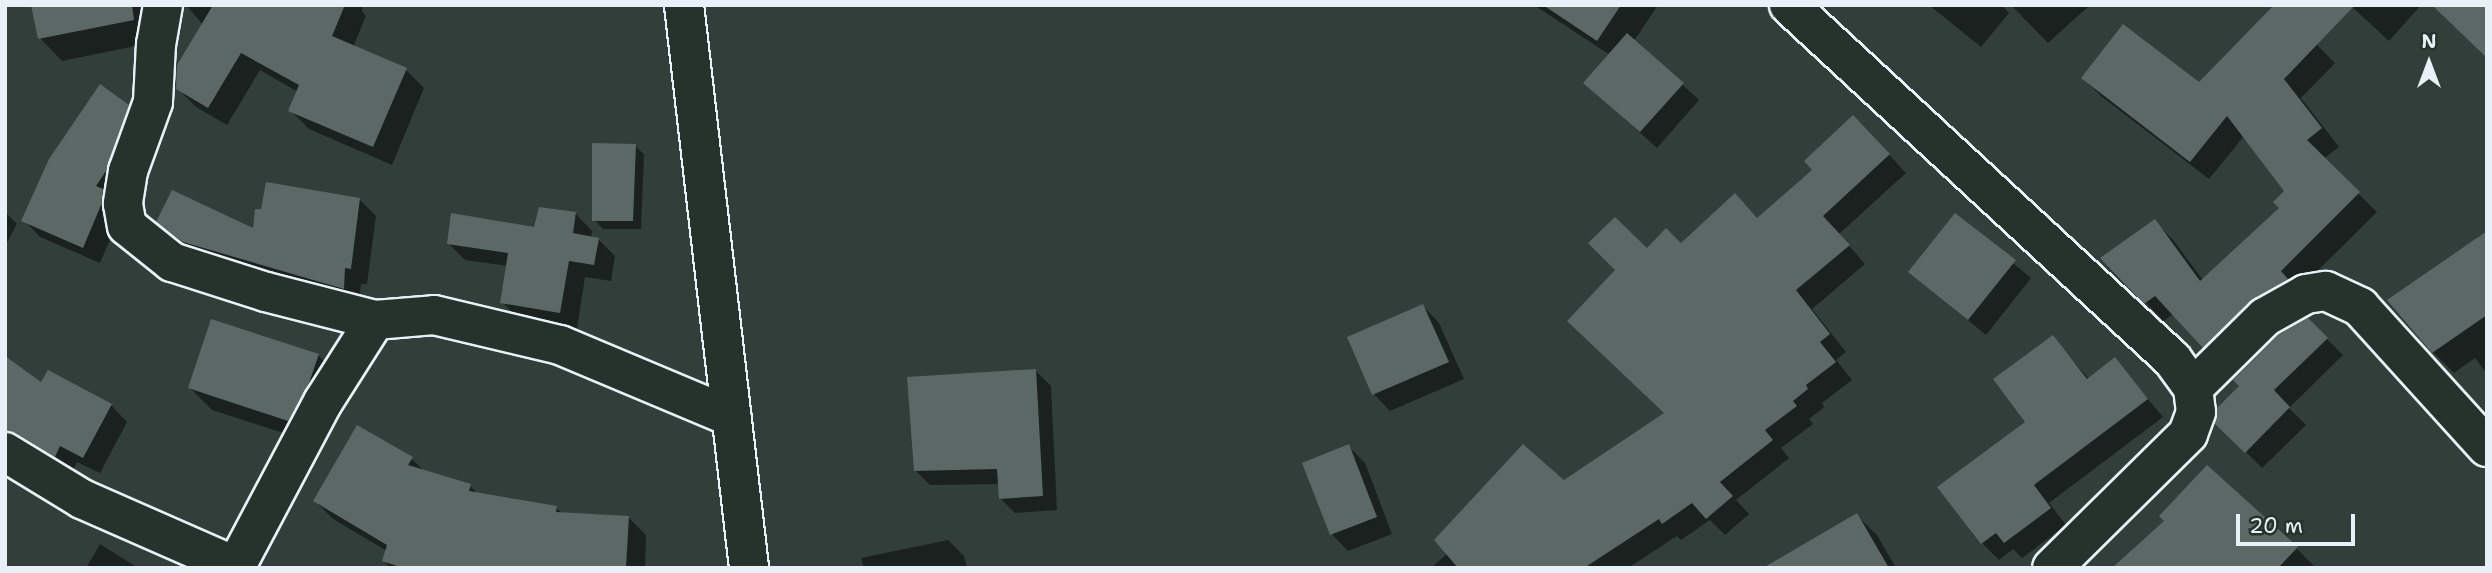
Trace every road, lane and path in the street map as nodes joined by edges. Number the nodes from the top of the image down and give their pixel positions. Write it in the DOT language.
graph roads {
  1 [pos="163,5"];
  2 [pos="684,5"];
  3 [pos="1789,5"];
  4 [pos="375,320"];
  5 [pos="2193,388"];
  6 [pos="731,417"];
  7 [pos="2487,447"];
  8 [pos="5,452"];
  9 [pos="237,567"];
  10 [pos="749,568"];
  11 [pos="2052,568"];
  1 -- 4 [label="street"];
  2 -- 6 [label="street"];
  3 -- 5 [label="street"];
  4 -- 6 [label="street"];
  4 -- 9 [label="street"];
  5 -- 7 [label="street"];
  5 -- 11 [label="street"];
  6 -- 10 [label="street"];
  8 -- 9 [label="street"];
}
